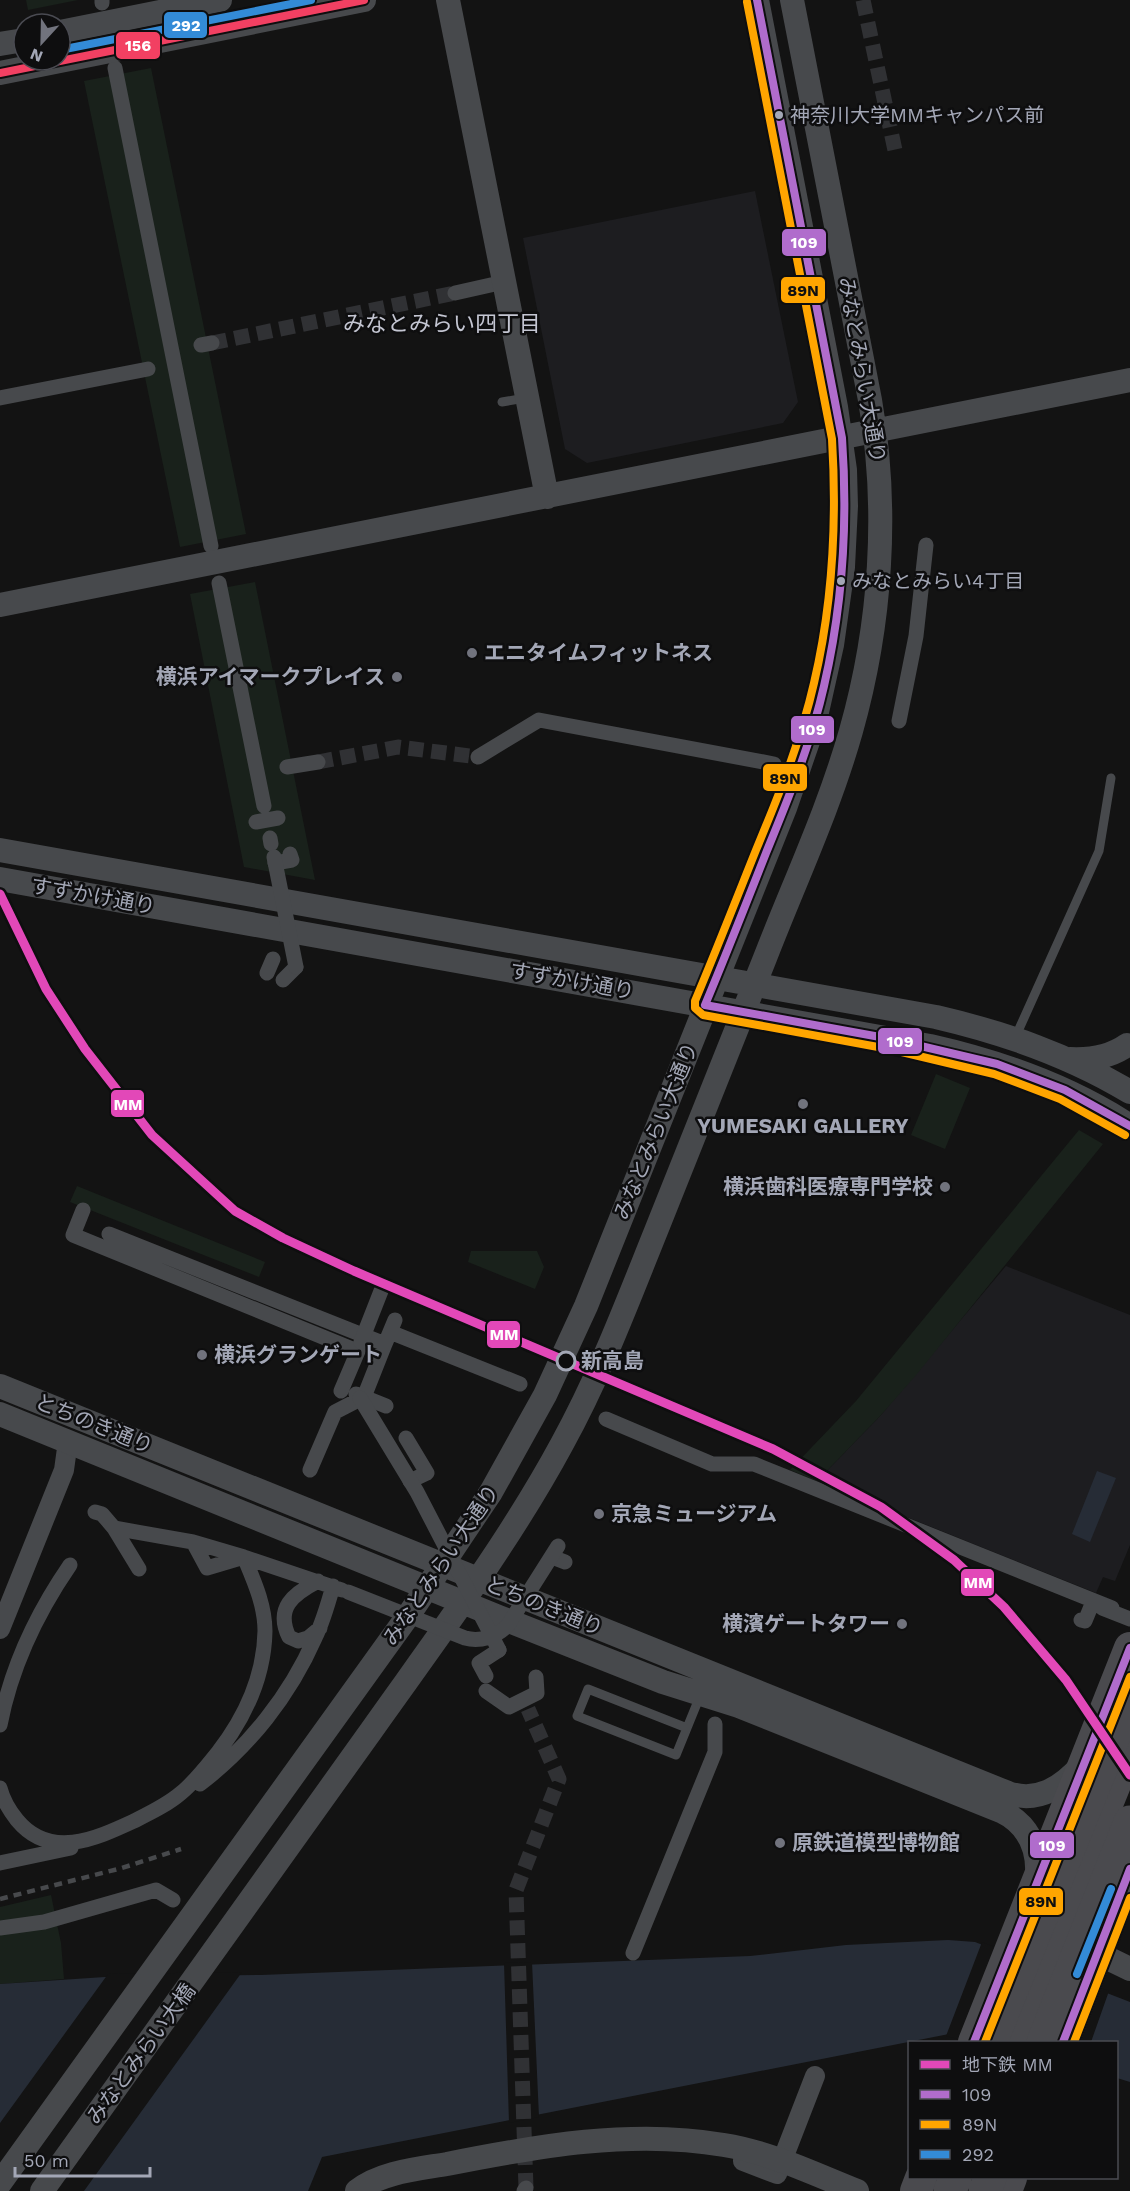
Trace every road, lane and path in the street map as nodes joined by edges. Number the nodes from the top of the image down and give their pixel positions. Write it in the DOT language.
graph roads {
  1 [pos="220,0"];
  2 [pos="364,0"];
  3 [pos="448,0"];
  4 [pos="757,0"];
  5 [pos="792,0"];
  6 [pos="72,30"];
  7 [pos="115,68"];
  8 [pos="0,73"];
  9 [pos="504,282"];
  10 [pos="455,293"];
  11 [pos="148,369"];
  12 [pos="1130,381"];
  13 [pos="527,397"];
  14 [pos="0,398"];
  15 [pos="502,402"];
  16 [pos="875,431"];
  17 [pos="842,438"];
  18 [pos="547,496"];
  19 [pos="926,545"];
  20 [pos="212,546"];
  21 [pos="219,583"];
  22 [pos="0,605"];
  23 [pos="899,721"];
  24 [pos="478,757"];
  25 [pos="318,762"];
  26 [pos="774,764"];
  27 [pos="287,767"];
  28 [pos="1111,778"];
  29 [pos="269,831"];
  30 [pos="0,850"];
  31 [pos="290,854"];
  32 [pos="0,879"];
  33 [pos="716,977"];
  34 [pos="283,980"];
  35 [pos="754,985"];
  36 [pos="705,1005"];
  37 [pos="744,1012"];
  38 [pos="1015,1038"];
  39 [pos="1129,1042"];
  40 [pos="1067,1059"];
  41 [pos="1105,1077"];
  42 [pos="1130,1092"];
  43 [pos="1130,1126"];
  44 [pos="81,1218"];
  45 [pos="109,1233"];
  46 [pos="381,1291"];
  47 [pos="390,1332"];
  48 [pos="359,1347"];
  49 [pos="520,1384"];
  50 [pos="0,1386"];
  51 [pos="342,1390"];
  52 [pos="364,1397"];
  53 [pos="386,1406"];
  54 [pos="0,1414"];
  55 [pos="606,1419"];
  56 [pos="406,1438"];
  57 [pos="68,1442"];
  58 [pos="310,1470"];
  59 [pos="413,1487"];
  60 [pos="95,1512"];
  61 [pos="114,1528"];
  62 [pos="193,1542"];
  63 [pos="558,1555"];
  64 [pos="244,1557"];
  65 [pos="70,1565"];
  66 [pos="443,1565"];
  67 [pos="140,1569"];
  68 [pos="477,1579"];
  69 [pos="318,1581"];
  70 [pos="428,1587"];
  71 [pos="341,1589"];
  72 [pos="0,1593"];
  73 [pos="462,1601"];
  74 [pos="1112,1608"];
  75 [pos="1130,1619"];
  76 [pos="1081,1620"];
  77 [pos="320,1628"];
  78 [pos="0,1629"];
  79 [pos="492,1635"];
  80 [pos="1130,1648"];
  81 [pos="536,1677"];
  82 [pos="701,1694"];
  83 [pos="1130,1697"];
  84 [pos="1130,1716"];
  85 [pos="715,1724"];
  86 [pos="0,1725"];
  87 [pos="687,1728"];
  88 [pos="1130,1746"];
  89 [pos="1083,1763"];
  90 [pos="1130,1785"];
  91 [pos="0,1788"];
  92 [pos="1130,1801"];
  93 [pos="1004,1802"];
  94 [pos="1130,1822"];
  95 [pos="1049,1848"];
  96 [pos="0,1863"];
  97 [pos="1037,1881"];
  98 [pos="1125,1881"];
  99 [pos="0,1928"];
  100 [pos="0,1938"];
  101 [pos="219,1947"];
  102 [pos="169,1948"];
  103 [pos="633,1953"];
  104 [pos="1092,1966"];
  105 [pos="1130,1969"];
  106 [pos="975,2041"];
  107 [pos="992,2041"];
  108 [pos="1011,2041"];
  109 [pos="1027,2041"];
  110 [pos="1044,2041"];
  111 [pos="1064,2041"];
  112 [pos="815,2076"];
  113 [pos="781,2162"];
  114 [pos="0,2182"];
  115 [pos="42,2191"];
  116 [pos="357,2191"];
  117 [pos="857,2191"];
  1 -- 6 [label="street"];
  2 -- 8 [label="street"];
  3 -- 9 [label="street"];
  4 -- 17 [label="street, みなとみらい大通り"];
  5 -- 16 [label="street, みなとみらい大通り"];
  7 -- 20 [label="street"];
  9 -- 10 [label="street"];
  9 -- 13 [label="street"];
  11 -- 14 [label="street"];
  12 -- 16 [label="street"];
  13 -- 15 [label="lane"];
  13 -- 18 [label="street"];
  16 -- 17 [label="street"];
  16 -- 35 [label="street, みなとみらい大通り"];
  17 -- 18 [label="street"];
  17 -- 33 [label="street, みなとみらい大通り"];
  18 -- 22 [label="street"];
  19 -- 23 [label="street"];
  21 -- 29 [label="street"];
  24 -- 26 [label="street"];
  25 -- 27 [label="street"];
  28 -- 38 [label="lane"];
  29 -- 31 [label="street"];
  29 -- 34 [label="street, bridge"];
  30 -- 33 [label="street, すずかけ通り"];
  32 -- 36 [label="street, すずかけ通り"];
  33 -- 35 [label="street, すずかけ通り"];
  33 -- 36 [label="street, みなとみらい大通り"];
  35 -- 37 [label="street, みなとみらい大通り"];
  35 -- 38 [label="street"];
  36 -- 37 [label="street, すずかけ通り"];
  36 -- 66 [label="street, みなとみらい大通り"];
  37 -- 43 [label="street, すずかけ通り"];
  37 -- 68 [label="street, みなとみらい大通り"];
  38 -- 40 [label="street"];
  39 -- 40 [label="street"];
  39 -- 41 [label="street"];
  40 -- 41 [label="street"];
  41 -- 42 [label="street"];
  44 -- 48 [label="street"];
  45 -- 47 [label="street"];
  46 -- 48 [label="street, bridge"];
  47 -- 49 [label="street"];
  47 -- 52 [label="street"];
  48 -- 51 [label="street"];
  50 -- 66 [label="street, とちのき通り"];
  51 -- 52 [label="street"];
  51 -- 59 [label="street, bridge"];
  52 -- 53 [label="street"];
  52 -- 58 [label="street"];
  54 -- 57 [label="street, とちのき通り"];
  55 -- 74 [label="street"];
  56 -- 59 [label="street"];
  57 -- 70 [label="street, とちのき通り"];
  57 -- 72 [label="street"];
  57 -- 78 [label="street"];
  59 -- 79 [label="street, bridge"];
  60 -- 61 [label="street"];
  61 -- 62 [label="street"];
  61 -- 67 [label="street"];
  62 -- 64 [label="street"];
  62 -- 64 [label="street"];
  63 -- 79 [label="street, bridge"];
  64 -- 69 [label="street"];
  64 -- 91 [label="street"];
  65 -- 86 [label="street"];
  66 -- 68 [label="street, とちのき通り"];
  66 -- 70 [label="street, みなとみらい大通り"];
  68 -- 73 [label="street, みなとみらい大通り"];
  68 -- 93 [label="street, とちのき通り"];
  69 -- 71 [label="street"];
  69 -- 77 [label="street"];
  70 -- 73 [label="street, とちのき通り"];
  70 -- 102 [label="street, みなとみらい大通り"];
  71 -- 77 [label="street"];
  71 -- 79 [label="street, bridge"];
  73 -- 82 [label="street, とちのき通り"];
  73 -- 101 [label="street, みなとみらい大通り"];
  75 -- 76 [label="street"];
  77 -- 96 [label="street"];
  79 -- 81 [label="street, bridge"];
  80 -- 89 [label="highway"];
  82 -- 87 [label="lane"];
  82 -- 93 [label="street, とちのき通り"];
  83 -- 107 [label="highway, bridge"];
  84 -- 95 [label="highway"];
  85 -- 103 [label="street"];
  87 -- 87 [label="lane"];
  88 -- 108 [label="highway"];
  89 -- 93 [label="street, とちのき通り"];
  89 -- 95 [label="highway"];
  90 -- 109 [label="highway"];
  92 -- 98 [label="highway"];
  93 -- 97 [label="street, とちのき通り"];
  94 -- 110 [label="highway, bridge"];
  95 -- 97 [label="highway"];
  97 -- 106 [label="highway"];
  98 -- 104 [label="highway"];
  99 -- 100 [label="street"];
  101 -- 115 [label="street, みなとみらい大橋"];
  102 -- 114 [label="street, みなとみらい大橋"];
  104 -- 105 [label="street"];
  104 -- 111 [label="highway"];
  112 -- 113 [label="street"];
  113 -- 116 [label="street"];
  113 -- 117 [label="street"];
}
